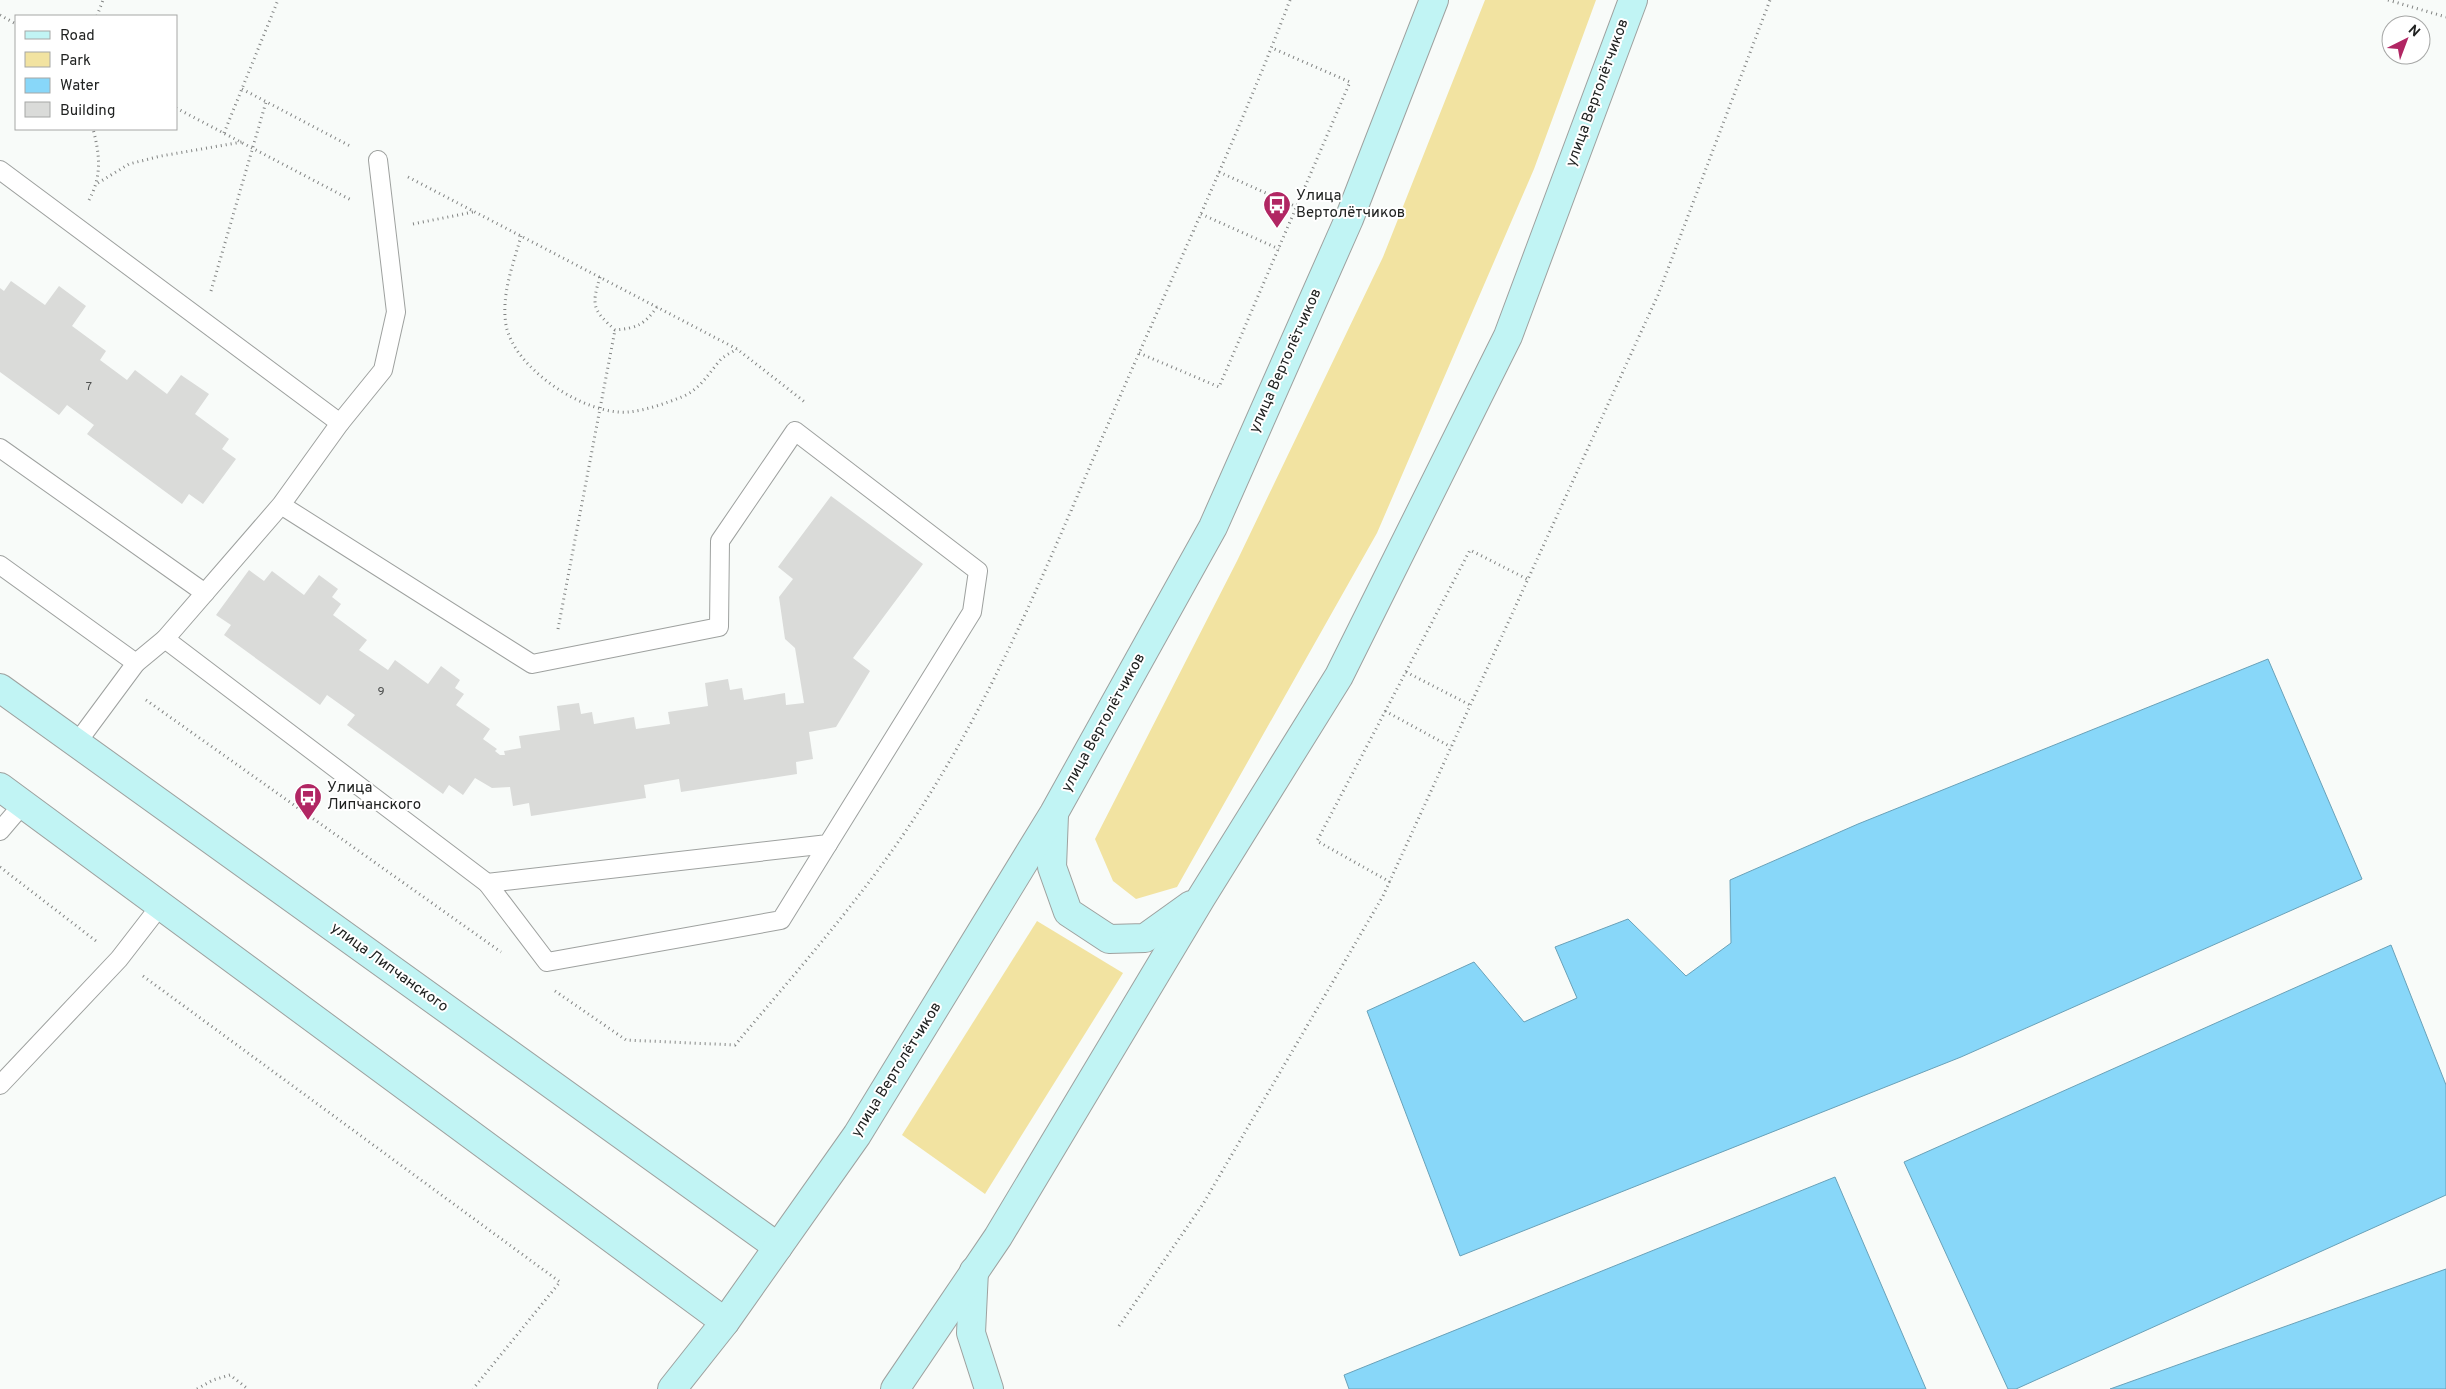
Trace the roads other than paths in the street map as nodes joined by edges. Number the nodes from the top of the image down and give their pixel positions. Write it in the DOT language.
graph roads {
  1 [pos="1434,0"];
  2 [pos="1633,0"];
  3 [pos="378,160"];
  4 [pos="0,170"];
  5 [pos="340,423"];
  6 [pos="0,448"];
  7 [pos="282,505"];
  8 [pos="0,565"];
  9 [pos="205,593"];
  10 [pos="165,639"];
  11 [pos="136,663"];
  12 [pos="0,688"];
  13 [pos="76,744"];
  14 [pos="0,787"];
  15 [pos="23,804"];
  16 [pos="1054,813"];
  17 [pos="0,831"];
  18 [pos="828,844"];
  19 [pos="487,883"];
  20 [pos="1201,898"];
  21 [pos="160,906"];
  22 [pos="0,1085"];
  23 [pos="778,1247"];
  24 [pos="974,1271"];
  25 [pos="725,1322"];
  26 [pos="672,1389"];
  27 [pos="894,1389"];
  28 [pos="989,1389"];
  1 -- 16 [label="main road, улица Вертолётчиков"];
  2 -- 20 [label="main road, улица Вертолётчиков"];
  3 -- 5 [label="lane"];
  4 -- 5 [label="lane"];
  5 -- 7 [label="lane"];
  6 -- 9 [label="lane"];
  7 -- 9 [label="lane"];
  7 -- 18 [label="lane"];
  8 -- 11 [label="lane"];
  9 -- 10 [label="lane"];
  10 -- 11 [label="lane"];
  10 -- 19 [label="lane"];
  11 -- 13 [label="lane"];
  12 -- 13 [label="main road, улица Липчанского"];
  13 -- 23 [label="main road, улица Липчанского"];
  14 -- 15 [label="main road"];
  15 -- 17 [label="lane"];
  15 -- 21 [label="main road"];
  16 -- 20 [label="main road"];
  16 -- 23 [label="main road, улица Вертолётчиков"];
  18 -- 19 [label="lane"];
  18 -- 19 [label="lane"];
  20 -- 24 [label="main road, улица Вертолётчиков"];
  21 -- 22 [label="lane"];
  21 -- 25 [label="main road"];
  23 -- 25 [label="main road, улица Вертолётчиков"];
  24 -- 27 [label="main road, улица Вертолётчиков"];
  24 -- 28 [label="main road"];
  25 -- 26 [label="main road, улица Вертолётчиков"];
}
